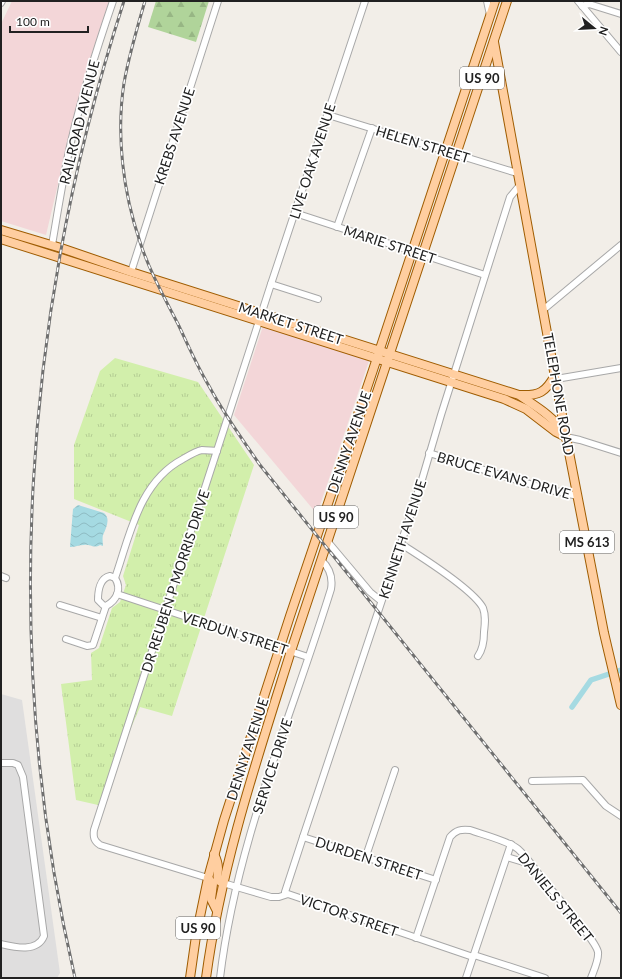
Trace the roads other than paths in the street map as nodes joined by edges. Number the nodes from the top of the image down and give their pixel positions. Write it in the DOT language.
graph roads {
  1 [pos="113,1"];
  2 [pos="218,1"];
  3 [pos="365,1"];
  4 [pos="487,1"];
  5 [pos="495,1"];
  6 [pos="507,1"];
  7 [pos="580,3"];
  8 [pos="621,14"];
  9 [pos="490,15"];
  10 [pos="494,41"];
  11 [pos="621,52"];
  12 [pos="482,77"];
  13 [pos="501,82"];
  14 [pos="328,115"];
  15 [pos="372,128"];
  16 [pos="445,151"];
  17 [pos="456,154"];
  18 [pos="517,173"];
  19 [pos="520,185"];
  20 [pos="295,213"];
  21 [pos="337,227"];
  22 [pos="1,230"];
  23 [pos="1,239"];
  24 [pos="52,245"];
  25 [pos="621,245"];
  26 [pos="412,251"];
  27 [pos="423,255"];
  28 [pos="131,272"];
  29 [pos="485,275"];
  30 [pos="272,284"];
  31 [pos="318,299"];
  32 [pos="544,310"];
  33 [pos="261,318"];
  34 [pos="378,354"];
  35 [pos="389,358"];
  36 [pos="621,368"];
  37 [pos="556,377"];
  38 [pos="453,378"];
  39 [pos="519,395"];
  40 [pos="566,437"];
  41 [pos="217,451"];
  42 [pos="429,453"];
  43 [pos="621,453"];
  44 [pos="578,496"];
  45 [pos="328,542"];
  46 [pos="401,544"];
  47 [pos="321,560"];
  48 [pos="115,578"];
  49 [pos="118,594"];
  50 [pos="381,601"];
  51 [pos="60,605"];
  52 [pos="106,606"];
  53 [pos="166,610"];
  54 [pos="102,618"];
  55 [pos="66,640"];
  56 [pos="279,648"];
  57 [pos="291,651"];
  58 [pos="478,656"];
  59 [pos="308,657"];
  60 [pos="621,705"];
  61 [pos="1,762"];
  62 [pos="395,770"];
  63 [pos="532,781"];
  64 [pos="621,816"];
  65 [pos="303,837"];
  66 [pos="511,844"];
  67 [pos="214,854"];
  68 [pos="366,856"];
  69 [pos="507,857"];
  70 [pos="531,864"];
  71 [pos="208,878"];
  72 [pos="436,880"];
  73 [pos="223,883"];
  74 [pos="236,887"];
  75 [pos="286,894"];
  76 [pos="217,911"];
  77 [pos="416,938"];
  78 [pos="1,944"];
  79 [pos="474,956"];
  80 [pos="190,978"];
  81 [pos="206,978"];
  82 [pos="220,978"];
  83 [pos="466,978"];
  84 [pos="545,978"];
  85 [pos="591,978"];
  1 -- 24 [label="street, RAILROAD AVENUE"];
  2 -- 28 [label="street, KREBS AVENUE"];
  3 -- 14 [label="street, LIVE OAK AVENUE"];
  4 -- 9 [label="street"];
  5 -- 9 [label="main road, DENNY AVENUE / US 90"];
  6 -- 10 [label="main road, DENNY AVENUE / US 90"];
  7 -- 8 [label="street"];
  7 -- 11 [label="street"];
  9 -- 16 [label="main road, DENNY AVENUE / US 90"];
  10 -- 12 [label="main road, DENNY AVENUE / US 90"];
  10 -- 13 [label="main road, TELEPHONE ROAD / MS 613"];
  12 -- 13 [label="main road"];
  12 -- 17 [label="main road, DENNY AVENUE / US 90"];
  13 -- 18 [label="main road, TELEPHONE ROAD / MS 613"];
  14 -- 15 [label="street, HELEN STREET"];
  14 -- 20 [label="street, LIVE OAK AVENUE"];
  15 -- 16 [label="street, HELEN STREET"];
  15 -- 21 [label="street"];
  16 -- 17 [label="street, HELEN STREET"];
  16 -- 26 [label="main road, DENNY AVENUE / US 90"];
  17 -- 18 [label="street, HELEN STREET"];
  17 -- 27 [label="main road, DENNY AVENUE / US 90"];
  18 -- 19 [label="main road, TELEPHONE ROAD / MS 613"];
  19 -- 29 [label="street, KENNETH AVENUE"];
  19 -- 32 [label="main road, TELEPHONE ROAD / MS 613"];
  20 -- 21 [label="street, MARIE STREET"];
  20 -- 30 [label="street, LIVE OAK AVENUE"];
  21 -- 26 [label="street, MARIE STREET"];
  22 -- 24 [label="main road, MARKET STREET"];
  23 -- 33 [label="main road, MARKET STREET"];
  24 -- 28 [label="main road, MARKET STREET"];
  25 -- 32 [label="street"];
  26 -- 27 [label="street, MARIE STREET"];
  26 -- 34 [label="main road, DENNY AVENUE / US 90"];
  27 -- 29 [label="street, MARIE STREET"];
  27 -- 35 [label="main road, DENNY AVENUE / US 90"];
  28 -- 33 [label="main road, MARKET STREET"];
  29 -- 38 [label="street, KENNETH AVENUE"];
  30 -- 31 [label="street"];
  30 -- 33 [label="street, LIVE OAK AVENUE"];
  32 -- 37 [label="main road, TELEPHONE ROAD / MS 613"];
  33 -- 34 [label="main road, MARKET STREET"];
  33 -- 41 [label="street, DR REUBEN P MORRIS DRIVE"];
  34 -- 35 [label="main road, MARKET STREET"];
  34 -- 56 [label="main road, DENNY AVENUE / US 90"];
  35 -- 38 [label="main road, MARKET STREET"];
  35 -- 45 [label="main road, DENNY AVENUE / US 90"];
  36 -- 37 [label="street"];
  37 -- 39 [label="main road"];
  37 -- 40 [label="main road, TELEPHONE ROAD / MS 613"];
  38 -- 39 [label="main road, MARKET STREET"];
  38 -- 40 [label="main road, MARKET STREET"];
  38 -- 42 [label="street, KENNETH AVENUE"];
  39 -- 40 [label="main road, MARKET STREET"];
  40 -- 43 [label="street, MARKET STREET"];
  40 -- 44 [label="main road, TELEPHONE ROAD / MS 613"];
  41 -- 48 [label="street"];
  41 -- 53 [label="street, DR REUBEN P MORRIS DRIVE"];
  42 -- 44 [label="street, BRUCE EVANS DRIVE"];
  42 -- 46 [label="street, KENNETH AVENUE"];
  44 -- 60 [label="main road, TELEPHONE ROAD / MS 613"];
  45 -- 47 [label="main road, DENNY AVENUE / US 90"];
  45 -- 50 [label="street"];
  46 -- 50 [label="street, KENNETH AVENUE"];
  46 -- 58 [label="street"];
  47 -- 57 [label="main road, DENNY AVENUE / US 90"];
  47 -- 59 [label="street, SERVICE DRIVE"];
  48 -- 49 [label="street"];
  48 -- 52 [label="street"];
  49 -- 52 [label="street"];
  49 -- 53 [label="street, VERDUN STREET"];
  50 -- 65 [label="street, KENNETH AVENUE"];
  51 -- 54 [label="street"];
  52 -- 54 [label="street"];
  53 -- 56 [label="street, VERDUN STREET"];
  53 -- 71 [label="street, DR REUBEN P MORRIS DRIVE"];
  54 -- 55 [label="street"];
  56 -- 57 [label="street, VERDUN STREET"];
  56 -- 67 [label="main road, DENNY AVENUE / US 90"];
  57 -- 59 [label="street, VERDUN STREET"];
  57 -- 73 [label="main road, DENNY AVENUE / US 90"];
  59 -- 74 [label="street, SERVICE DRIVE"];
  61 -- 78 [label="street"];
  62 -- 68 [label="street"];
  63 -- 64 [label="street"];
  65 -- 68 [label="street, DURDEN STREET"];
  65 -- 75 [label="street, KENNETH AVENUE"];
  66 -- 69 [label="street"];
  66 -- 70 [label="street, DANIELS STREET"];
  66 -- 72 [label="street, DANIELS STREET"];
  67 -- 71 [label="main road, DENNY AVENUE / US 90"];
  67 -- 73 [label="main road"];
  68 -- 72 [label="street, DURDEN STREET"];
  69 -- 70 [label="street"];
  69 -- 79 [label="street"];
  70 -- 85 [label="street, DANIELS STREET"];
  71 -- 76 [label="main road"];
  71 -- 80 [label="main road, DENNY AVENUE / US 90"];
  72 -- 77 [label="street"];
  73 -- 74 [label="street, VICTOR STREET"];
  73 -- 76 [label="main road, DENNY AVENUE / US 90"];
  74 -- 75 [label="street, VICTOR STREET"];
  74 -- 82 [label="street, SERVICE DRIVE"];
  75 -- 77 [label="street, VICTOR STREET"];
  76 -- 81 [label="main road, DENNY AVENUE / US 90"];
  77 -- 79 [label="street, VICTOR STREET"];
  79 -- 83 [label="street"];
  79 -- 84 [label="street, VICTOR STREET"];
}
